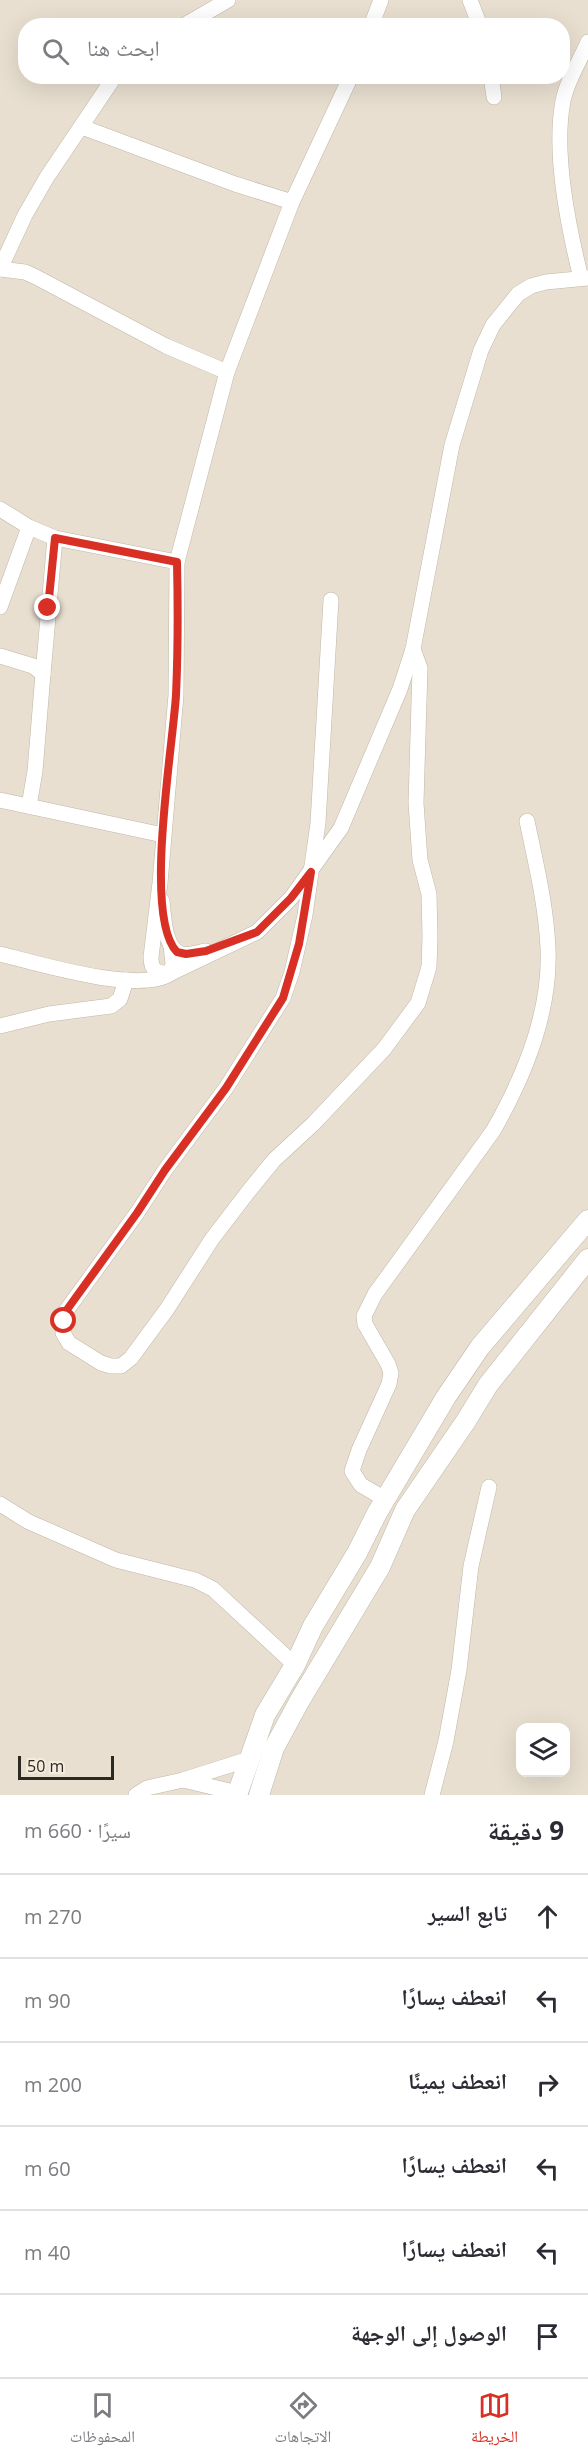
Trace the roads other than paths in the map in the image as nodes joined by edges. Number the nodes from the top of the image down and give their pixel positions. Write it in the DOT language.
graph roads {
  1 [pos="228,0"];
  2 [pos="381,0"];
  3 [pos="470,0"];
  4 [pos="197,18"];
  5 [pos="374,18"];
  6 [pos="477,18"];
  7 [pos="588,42"];
  8 [pos="570,82"];
  9 [pos="110,84"];
  10 [pos="347,84"];
  11 [pos="492,84"];
  12 [pos="569,84"];
  13 [pos="494,97"];
  14 [pos="82,127"];
  15 [pos="292,202"];
  16 [pos="0,269"];
  17 [pos="584,278"];
  18 [pos="227,372"];
  19 [pos="0,510"];
  20 [pos="28,527"];
  21 [pos="55,538"];
  22 [pos="177,562"];
  23 [pos="332,600"];
  24 [pos="0,607"];
  25 [pos="413,649"];
  26 [pos="0,656"];
  27 [pos="43,674"];
  28 [pos="0,800"];
  29 [pos="28,806"];
  30 [pos="527,821"];
  31 [pos="163,835"];
  32 [pos="311,872"];
  33 [pos="160,883"];
  34 [pos="257,932"];
  35 [pos="171,946"];
  36 [pos="0,954"];
  37 [pos="151,961"];
  38 [pos="171,973"];
  39 [pos="126,980"];
  40 [pos="0,1026"];
  41 [pos="588,1220"];
  42 [pos="588,1259"];
  43 [pos="489,1487"];
  44 [pos="386,1499"];
  45 [pos="0,1504"];
  46 [pos="334,1590"];
  47 [pos="358,1604"];
  48 [pos="295,1665"];
  49 [pos="249,1760"];
  50 [pos="183,1780"];
  51 [pos="238,1794"];
  52 [pos="135,1795"];
  53 [pos="259,1795"];
  54 [pos="432,1795"];
  1 -- 4 [label="street"];
  2 -- 5 [label="street"];
  3 -- 6 [label="street"];
  7 -- 8 [label="street"];
  9 -- 14 [label="street"];
  10 -- 15 [label="street"];
  11 -- 13 [label="street"];
  12 -- 17 [label="street"];
  14 -- 15 [label="street"];
  14 -- 16 [label="street"];
  15 -- 18 [label="street"];
  16 -- 18 [label="street"];
  17 -- 25 [label="street"];
  18 -- 22 [label="street"];
  19 -- 20 [label="street"];
  20 -- 21 [label="street"];
  20 -- 24 [label="street"];
  21 -- 22 [label="street"];
  21 -- 27 [label="street"];
  22 -- 31 [label="street"];
  23 -- 32 [label="street"];
  25 -- 32 [label="street"];
  25 -- 32 [label="street"];
  26 -- 27 [label="street"];
  27 -- 29 [label="street"];
  28 -- 29 [label="street"];
  29 -- 31 [label="street"];
  30 -- 44 [label="street"];
  31 -- 33 [label="street"];
  32 -- 34 [label="street"];
  33 -- 35 [label="street"];
  33 -- 37 [label="street"];
  34 -- 35 [label="street"];
  34 -- 38 [label="street"];
  35 -- 38 [label="street"];
  36 -- 39 [label="street"];
  37 -- 38 [label="street"];
  37 -- 39 [label="street"];
  38 -- 39 [label="street"];
  39 -- 40 [label="street"];
  41 -- 44 [label="main road"];
  42 -- 47 [label="main road"];
  43 -- 54 [label="street"];
  44 -- 46 [label="main road"];
  45 -- 48 [label="street"];
  46 -- 47 [label="main road"];
  46 -- 48 [label="main road"];
  47 -- 53 [label="main road"];
  48 -- 49 [label="main road"];
  49 -- 50 [label="street"];
  49 -- 51 [label="main road"];
  50 -- 51 [label="street"];
  50 -- 52 [label="street"];
}
